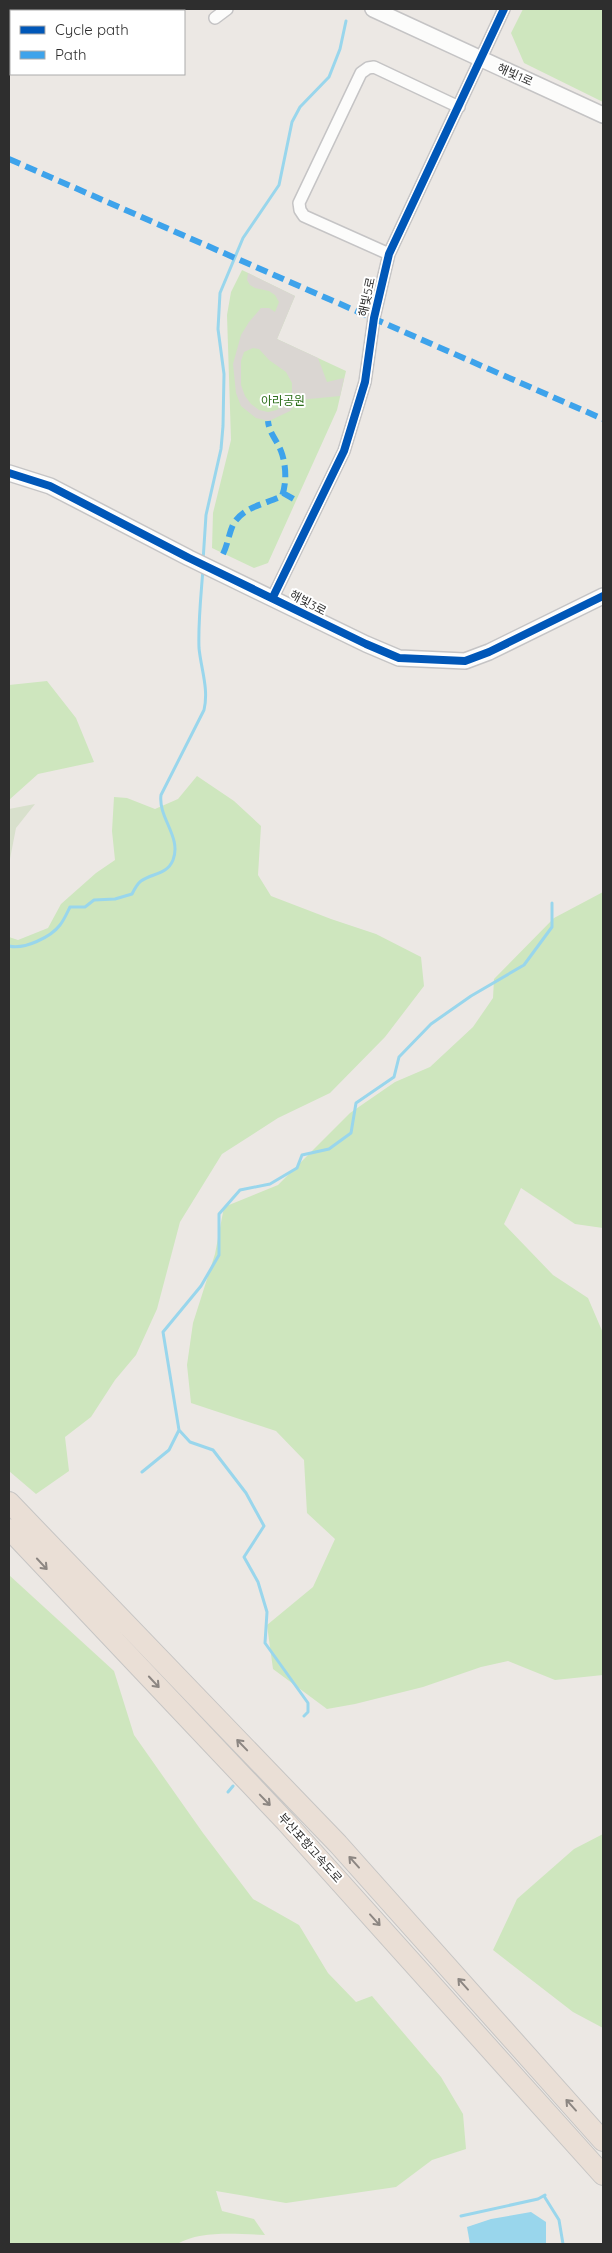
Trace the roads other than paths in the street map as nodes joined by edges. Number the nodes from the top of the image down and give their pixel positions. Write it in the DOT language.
graph roads {
  1 [pos="227,9"];
  2 [pos="373,9"];
  3 [pos="504,9"];
  4 [pos="215,18"];
  5 [pos="481,59"];
  6 [pos="459,107"];
  7 [pos="603,115"];
  8 [pos="389,254"];
  9 [pos="9,473"];
  10 [pos="603,596"];
  11 [pos="273,597"];
  12 [pos="9,1502"];
  13 [pos="9,1528"];
  14 [pos="603,2141"];
  15 [pos="603,2175"];
  1 -- 4 [label="street"];
  2 -- 5 [label="street, 해빛1로"];
  3 -- 5 [label="street, 해빛5로"];
  5 -- 6 [label="street, 해빛5로"];
  5 -- 7 [label="street, 해빛1로"];
  6 -- 8 [label="street, 해빛5로"];
  6 -- 8 [label="street"];
  8 -- 11 [label="street, 해빛5로"];
  9 -- 11 [label="street, 해빛3로"];
  10 -- 11 [label="street, 해빛3로"];
  14 -- 12 [label="highway, 부산포항고속도로, one-way"];
  13 -- 15 [label="highway, 부산포항고속도로, one-way"];
}
